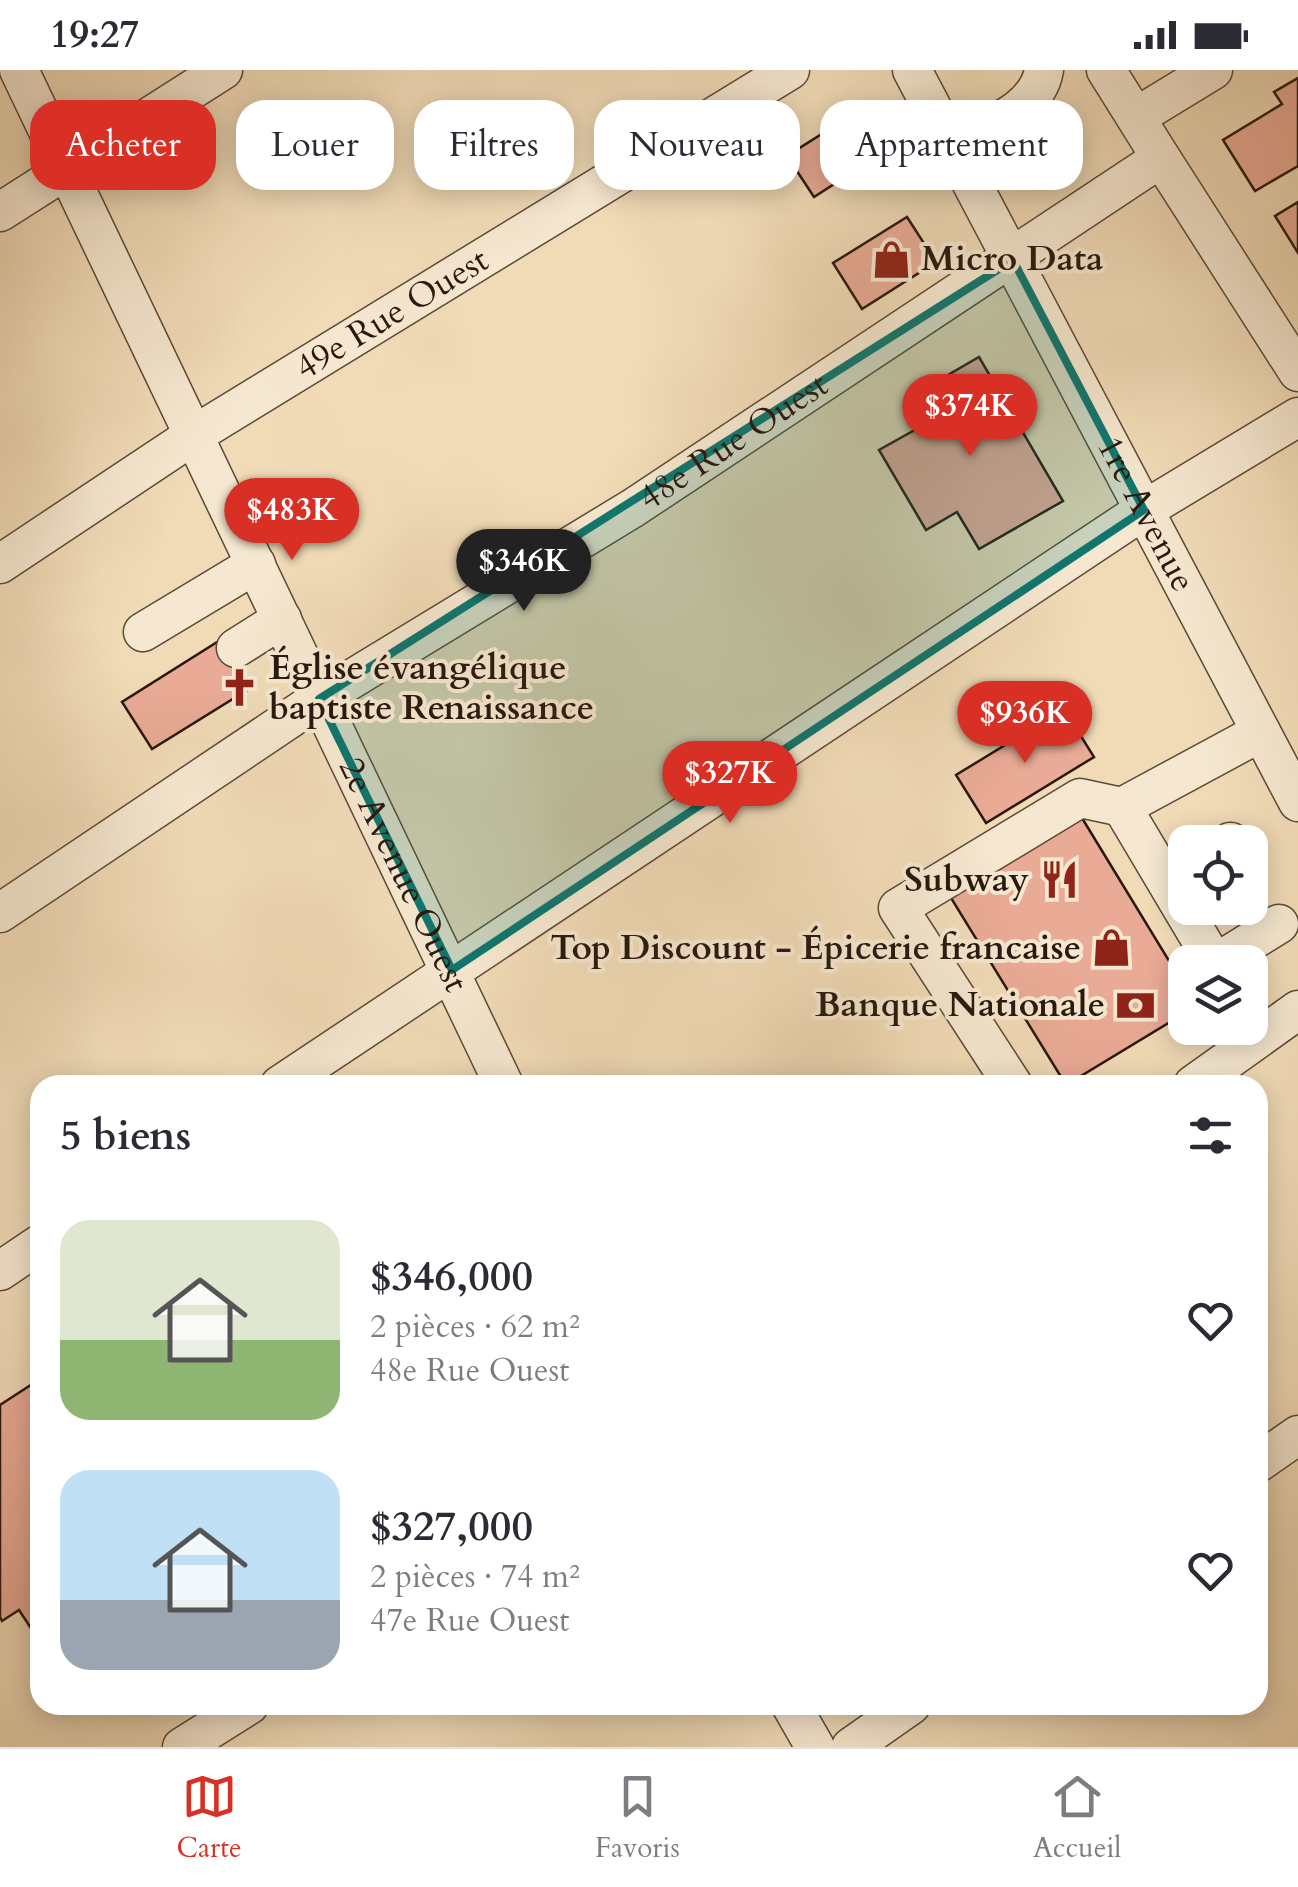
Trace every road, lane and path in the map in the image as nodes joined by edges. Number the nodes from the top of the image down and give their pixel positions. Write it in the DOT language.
graph roads {
  1 [pos="18,70"];
  2 [pos="223,70"];
  3 [pos="790,70"];
  4 [pos="912,70"];
  5 [pos="1044,70"];
  6 [pos="1106,70"];
  7 [pos="1213,70"];
  8 [pos="33,100"];
  9 [pos="176,100"];
  10 [pos="928,100"];
  11 [pos="1029,100"];
  12 [pos="1136,118"];
  13 [pos="1161,158"];
  14 [pos="34,190"];
  15 [pos="78,190"];
  16 [pos="975,190"];
  17 [pos="0,212"];
  18 [pos="1012,260"];
  19 [pos="1298,372"];
  20 [pos="1298,417"];
  21 [pos="194,434"];
  22 [pos="1144,510"];
  23 [pos="0,564"];
  24 [pos="256,564"];
  25 [pos="282,620"];
  26 [pos="143,632"];
  27 [pos="236,648"];
  28 [pos="320,699"];
  29 [pos="1261,732"];
  30 [pos="1298,802"];
  31 [pos="1122,807"];
  32 [pos="1168,865"];
  33 [pos="0,913"];
  34 [pos="1279,924"];
  35 [pos="1244,945"];
  36 [pos="452,970"];
  37 [pos="1298,1010"];
  38 [pos="1268,1024"];
  39 [pos="1238,1045"];
  40 [pos="295,1075"];
  41 [pos="499,1075"];
  42 [pos="1007,1075"];
  43 [pos="1204,1075"];
  44 [pos="30,1251"];
  45 [pos="0,1271"];
  46 [pos="1298,1435"];
  47 [pos="1268,1456"];
  48 [pos="233,1715"];
  49 [pos="797,1715"];
  50 [pos="897,1715"];
  51 [pos="182,1747"];
  52 [pos="815,1747"];
  53 [pos="851,1747"];
  1 -- 8 [label="street, 2e Avenue Ouest"];
  2 -- 9 [label="street"];
  3 -- 21 [label="street, 49e Rue Ouest"];
  4 -- 10 [label="street, 1re Avenue"];
  5 -- 11 [label="street"];
  6 -- 12 [label="street"];
  7 -- 12 [label="street"];
  12 -- 13 [label="street"];
  13 -- 18 [label="street, 48e Rue Ouest"];
  13 -- 19 [label="street"];
  14 -- 17 [label="street"];
  15 -- 21 [label="street, 2e Avenue Ouest"];
  16 -- 18 [label="street, 1re Avenue"];
  18 -- 22 [label="street, 1re Avenue"];
  18 -- 28 [label="street, 48e Rue Ouest"];
  20 -- 22 [label="street"];
  21 -- 23 [label="street, 49e Rue Ouest"];
  21 -- 24 [label="street, 2e Avenue Ouest"];
  22 -- 29 [label="street, 1re Avenue"];
  22 -- 36 [label="street"];
  24 -- 25 [label="street, 2e Avenue Ouest"];
  24 -- 26 [label="street"];
  25 -- 27 [label="street"];
  25 -- 28 [label="street, 2e Avenue Ouest"];
  28 -- 33 [label="street, 48e Rue Ouest"];
  28 -- 36 [label="street, 2e Avenue Ouest"];
  29 -- 30 [label="street, 1re Avenue"];
  29 -- 31 [label="street"];
  31 -- 32 [label="street"];
  31 -- 42 [label="street"];
  34 -- 35 [label="street"];
  36 -- 40 [label="street"];
  36 -- 41 [label="street, 2e Avenue Ouest"];
  37 -- 38 [label="street"];
  39 -- 43 [label="street"];
  44 -- 45 [label="street"];
  46 -- 47 [label="street"];
  48 -- 51 [label="street"];
  49 -- 52 [label="street"];
  50 -- 53 [label="street"];
}
